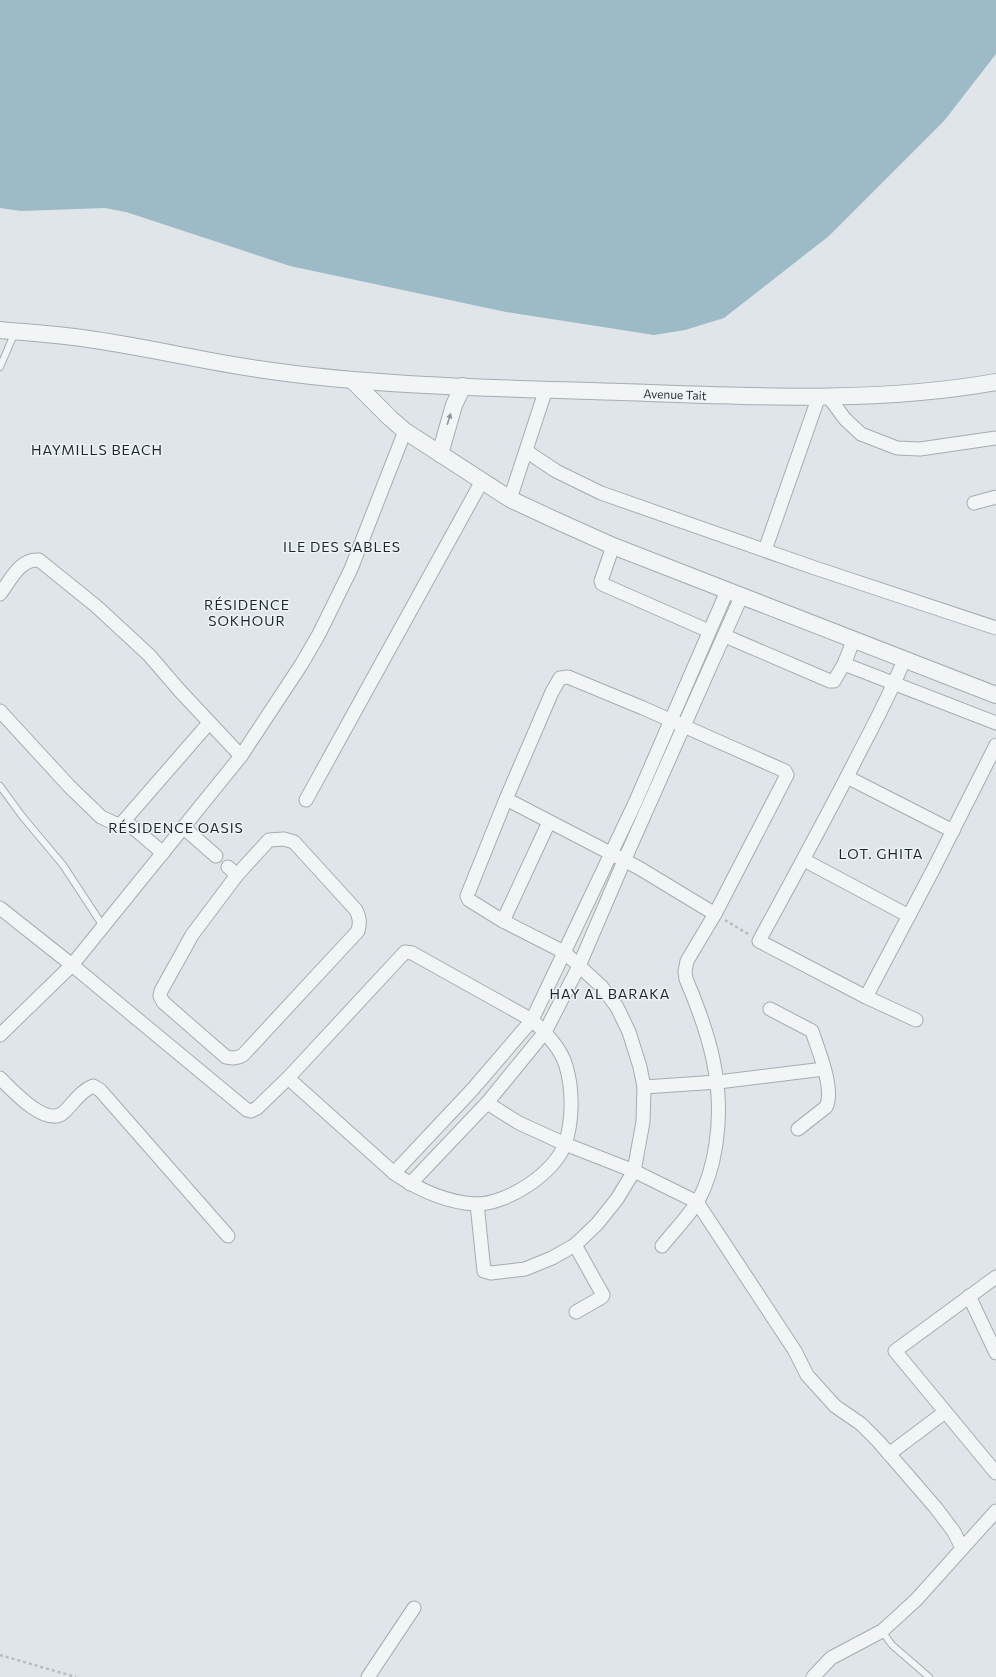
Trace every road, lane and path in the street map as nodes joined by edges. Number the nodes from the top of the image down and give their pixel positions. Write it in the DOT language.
graph roads {
  1 [pos="8,330"];
  2 [pos="0,367"];
  3 [pos="352,380"];
  4 [pos="996,382"];
  5 [pos="463,386"];
  6 [pos="546,390"];
  7 [pos="824,396"];
  8 [pos="405,432"];
  9 [pos="996,438"];
  10 [pos="526,452"];
  11 [pos="440,454"];
  12 [pos="482,481"];
  13 [pos="996,497"];
  14 [pos="510,499"];
  15 [pos="974,503"];
  16 [pos="613,546"];
  17 [pos="765,550"];
  18 [pos="726,589"];
  19 [pos="0,594"];
  20 [pos="742,595"];
  21 [pos="996,628"];
  22 [pos="709,631"];
  23 [pos="725,636"];
  24 [pos="854,639"];
  25 [pos="904,660"];
  26 [pos="844,664"];
  27 [pos="895,683"];
  28 [pos="996,695"];
  29 [pos="0,712"];
  30 [pos="670,721"];
  31 [pos="209,723"];
  32 [pos="996,723"];
  33 [pos="684,727"];
  34 [pos="996,746"];
  35 [pos="241,756"];
  36 [pos="847,777"];
  37 [pos="0,786"];
  38 [pos="506,799"];
  39 [pos="306,800"];
  40 [pos="549,822"];
  41 [pos="122,823"];
  42 [pos="183,827"];
  43 [pos="953,831"];
  44 [pos="163,853"];
  45 [pos="611,854"];
  46 [pos="216,856"];
  47 [pos="804,860"];
  48 [pos="624,861"];
  49 [pos="233,871"];
  50 [pos="0,908"];
  51 [pos="714,914"];
  52 [pos="909,916"];
  53 [pos="503,921"];
  54 [pos="103,926"];
  55 [pos="758,941"];
  56 [pos="564,952"];
  57 [pos="72,965"];
  58 [pos="579,966"];
  59 [pos="866,997"];
  60 [pos="770,1009"];
  61 [pos="532,1020"];
  62 [pos="916,1020"];
  63 [pos="545,1032"];
  64 [pos="0,1035"];
  65 [pos="824,1069"];
  66 [pos="0,1078"];
  67 [pos="288,1078"];
  68 [pos="718,1082"];
  69 [pos="644,1087"];
  70 [pos="487,1103"];
  71 [pos="798,1129"];
  72 [pos="565,1144"];
  73 [pos="634,1171"];
  74 [pos="394,1173"];
  75 [pos="410,1184"];
  76 [pos="697,1202"];
  77 [pos="477,1204"];
  78 [pos="228,1236"];
  79 [pos="575,1245"];
  80 [pos="662,1246"];
  81 [pos="996,1277"];
  82 [pos="969,1296"];
  83 [pos="576,1312"];
  84 [pos="996,1353"];
  85 [pos="945,1412"];
  86 [pos="889,1454"];
  87 [pos="996,1473"];
  88 [pos="996,1511"];
  89 [pos="962,1548"];
  90 [pos="414,1608"];
  91 [pos="882,1631"];
  92 [pos="0,1655"];
  93 [pos="76,1677"];
  94 [pos="368,1677"];
  95 [pos="813,1677"];
  96 [pos="929,1677"];
  1 -- 2 [label="lane"];
  1 -- 3 [label="street, Avenue Tait"];
  3 -- 5 [label="street, Avenue Tait"];
  3 -- 8 [label="street"];
  4 -- 7 [label="street, Avenue Tait"];
  5 -- 6 [label="street, Avenue Tait"];
  11 -- 5 [label="street, one-way"];
  6 -- 7 [label="street, Avenue Tait"];
  6 -- 10 [label="street"];
  7 -- 9 [label="street"];
  7 -- 17 [label="street"];
  8 -- 11 [label="street"];
  8 -- 35 [label="street"];
  10 -- 14 [label="street"];
  10 -- 17 [label="street"];
  11 -- 12 [label="street"];
  12 -- 14 [label="street"];
  12 -- 39 [label="street"];
  13 -- 15 [label="street"];
  14 -- 16 [label="street"];
  16 -- 18 [label="street"];
  16 -- 22 [label="street"];
  17 -- 21 [label="street"];
  18 -- 20 [label="street"];
  18 -- 22 [label="street"];
  19 -- 31 [label="street"];
  20 -- 23 [label="street"];
  20 -- 24 [label="street"];
  22 -- 30 [label="street"];
  23 -- 26 [label="street"];
  23 -- 33 [label="street"];
  24 -- 25 [label="street"];
  24 -- 26 [label="street"];
  25 -- 27 [label="street"];
  25 -- 28 [label="street"];
  26 -- 27 [label="street"];
  27 -- 32 [label="street"];
  27 -- 36 [label="street"];
  29 -- 41 [label="street"];
  30 -- 33 [label="street"];
  30 -- 38 [label="street"];
  30 -- 45 [label="street"];
  31 -- 35 [label="street"];
  31 -- 41 [label="street"];
  33 -- 48 [label="street"];
  33 -- 51 [label="street"];
  34 -- 43 [label="street"];
  35 -- 42 [label="street"];
  36 -- 43 [label="street"];
  36 -- 47 [label="street"];
  37 -- 54 [label="lane"];
  38 -- 40 [label="street"];
  38 -- 53 [label="street"];
  40 -- 45 [label="street"];
  40 -- 53 [label="street"];
  41 -- 44 [label="street"];
  42 -- 44 [label="street"];
  42 -- 46 [label="street"];
  43 -- 52 [label="street"];
  44 -- 54 [label="street"];
  45 -- 48 [label="street"];
  45 -- 56 [label="street"];
  47 -- 52 [label="street"];
  47 -- 55 [label="street"];
  48 -- 51 [label="street"];
  48 -- 58 [label="street"];
  49 -- 49 [label="street"];
  50 -- 57 [label="street"];
  51 -- 55 [label="path"];
  51 -- 68 [label="street"];
  52 -- 59 [label="street"];
  53 -- 56 [label="street"];
  54 -- 57 [label="street"];
  55 -- 59 [label="street"];
  56 -- 58 [label="street"];
  56 -- 61 [label="street"];
  57 -- 64 [label="street"];
  57 -- 67 [label="street"];
  58 -- 63 [label="street"];
  58 -- 69 [label="street"];
  59 -- 62 [label="street"];
  60 -- 65 [label="street"];
  61 -- 63 [label="street"];
  61 -- 67 [label="street"];
  61 -- 74 [label="street"];
  63 -- 70 [label="street"];
  63 -- 72 [label="street"];
  65 -- 68 [label="street"];
  65 -- 71 [label="street"];
  66 -- 78 [label="street"];
  67 -- 74 [label="street"];
  68 -- 69 [label="street"];
  68 -- 76 [label="street"];
  69 -- 73 [label="street"];
  70 -- 72 [label="street"];
  70 -- 75 [label="street"];
  72 -- 73 [label="street"];
  72 -- 77 [label="street"];
  73 -- 76 [label="street"];
  73 -- 79 [label="street"];
  74 -- 75 [label="street"];
  75 -- 77 [label="street"];
  76 -- 80 [label="street"];
  76 -- 86 [label="street"];
  77 -- 79 [label="street"];
  79 -- 83 [label="street"];
  81 -- 82 [label="street"];
  82 -- 84 [label="street"];
  82 -- 85 [label="street"];
  85 -- 86 [label="street"];
  85 -- 87 [label="street"];
  86 -- 89 [label="street"];
  88 -- 89 [label="street"];
  89 -- 91 [label="street"];
  90 -- 94 [label="street"];
  91 -- 95 [label="street"];
  91 -- 96 [label="lane"];
  92 -- 93 [label="path"];
}
